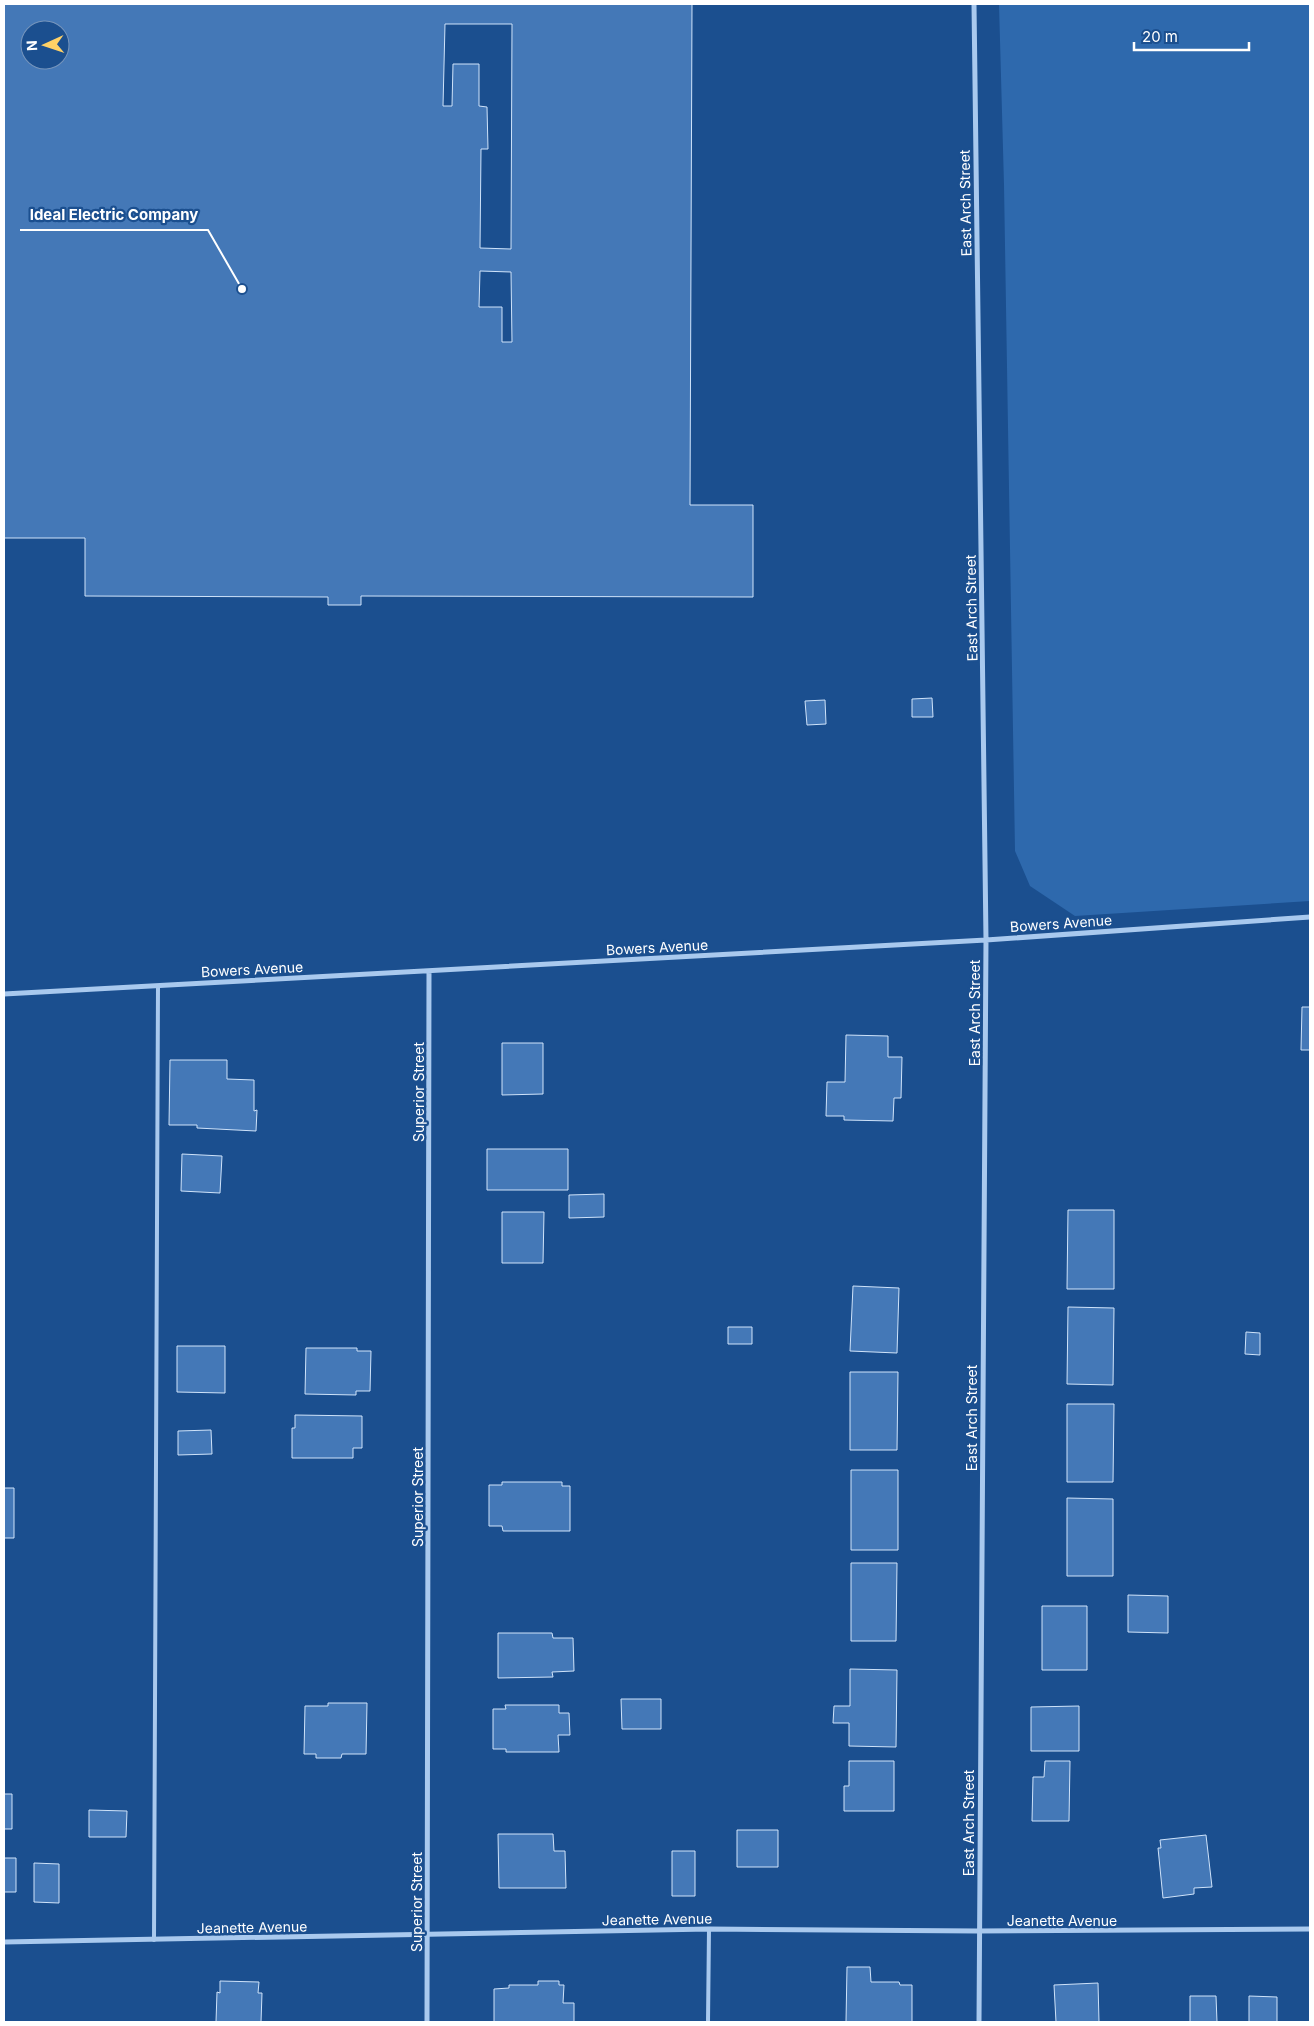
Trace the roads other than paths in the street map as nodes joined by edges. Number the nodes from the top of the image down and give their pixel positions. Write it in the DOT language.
graph roads {
  1 [pos="974,4"];
  2 [pos="1310,917"];
  3 [pos="986,940"];
  4 [pos="429,972"];
  5 [pos="158,986"];
  6 [pos="4,994"];
  7 [pos="708,1929"];
  8 [pos="1310,1929"];
  9 [pos="978,1932"];
  10 [pos="427,1936"];
  11 [pos="154,1940"];
  12 [pos="4,1942"];
  13 [pos="427,2022"];
  14 [pos="708,2022"];
  15 [pos="979,2022"];
  1 -- 3 [label="street, East Arch Street"];
  2 -- 3 [label="street, Bowers Avenue"];
  3 -- 4 [label="street, Bowers Avenue"];
  3 -- 9 [label="street, East Arch Street"];
  4 -- 5 [label="street, Bowers Avenue"];
  4 -- 10 [label="street, Superior Street"];
  5 -- 6 [label="street, Bowers Avenue"];
  5 -- 11 [label="lane"];
  7 -- 9 [label="street, Jeanette Avenue"];
  7 -- 10 [label="street, Jeanette Avenue"];
  7 -- 14 [label="lane"];
  8 -- 9 [label="street, Jeanette Avenue"];
  9 -- 15 [label="street, East Arch Street"];
  10 -- 11 [label="street, Jeanette Avenue"];
  10 -- 13 [label="street, Superior Street"];
  11 -- 12 [label="street, Jeanette Avenue"];
}
